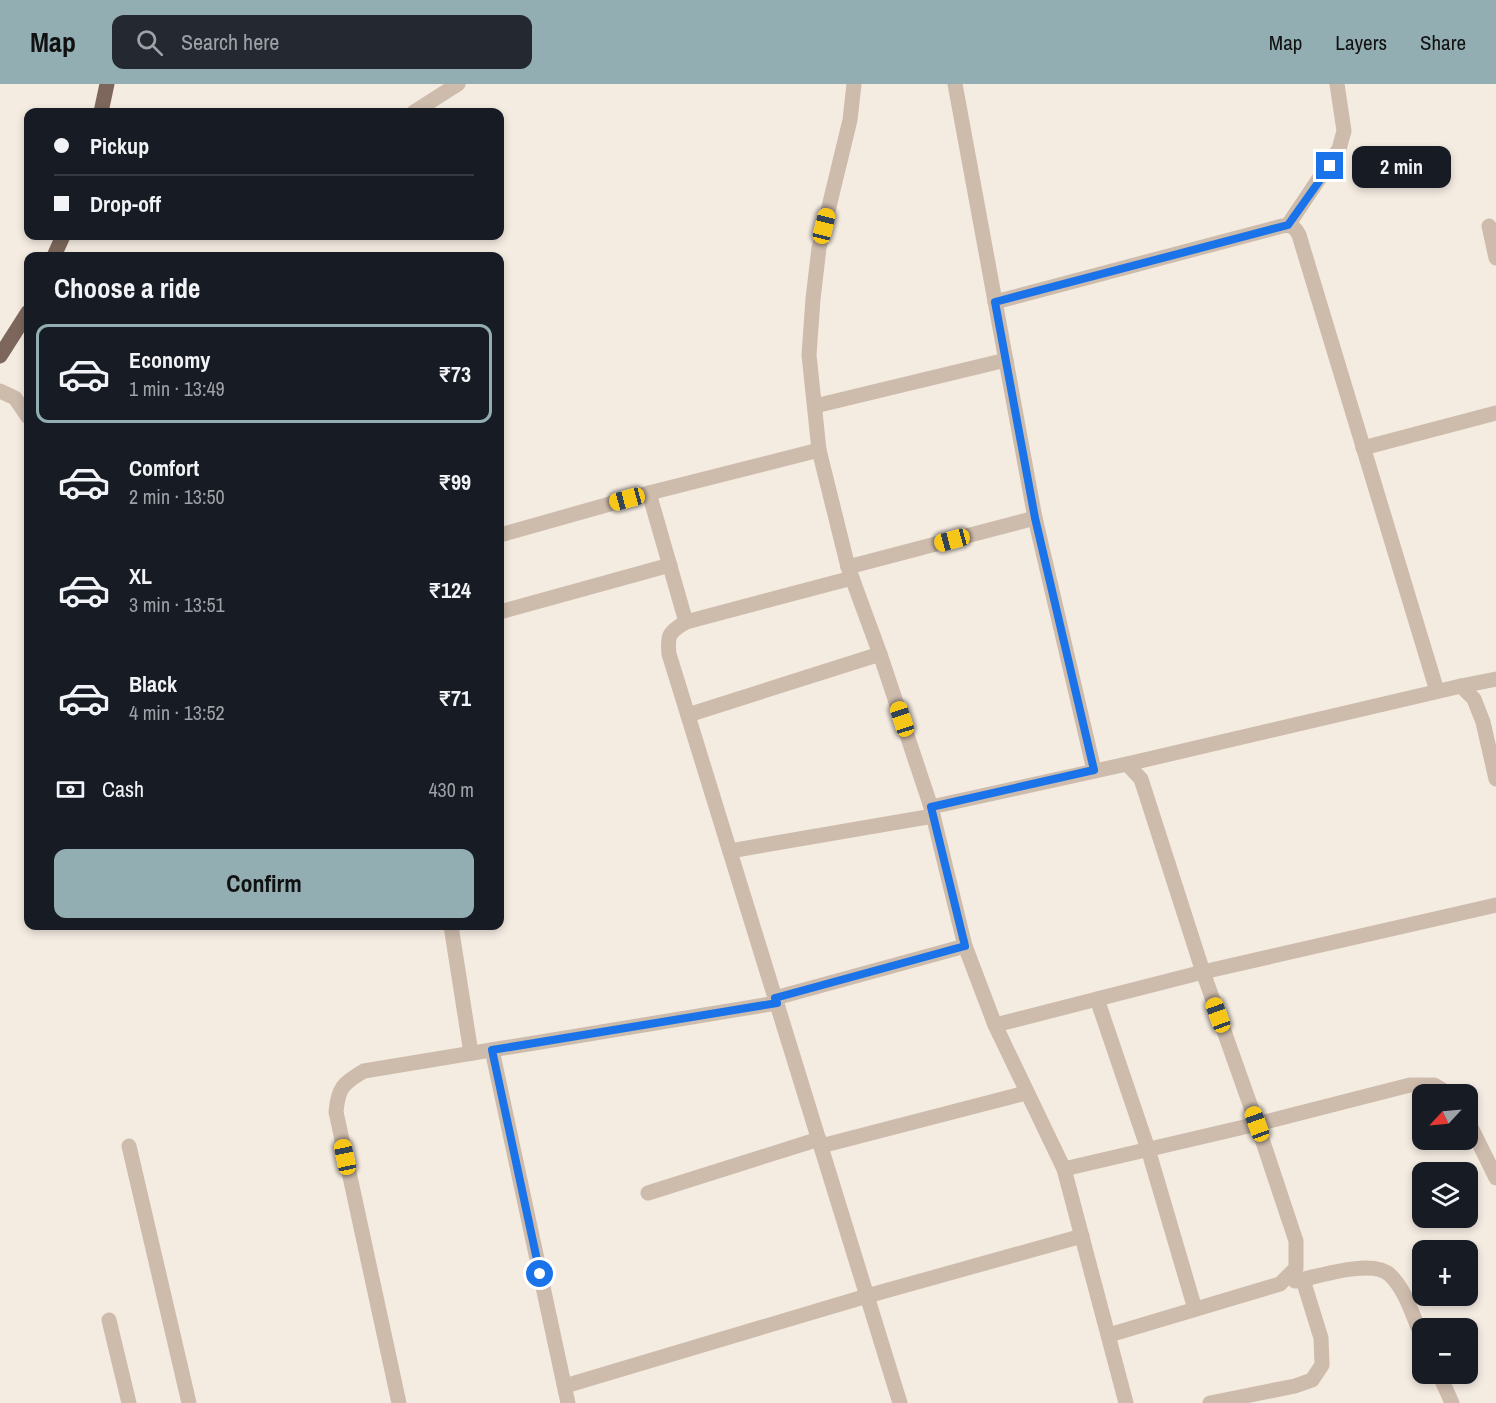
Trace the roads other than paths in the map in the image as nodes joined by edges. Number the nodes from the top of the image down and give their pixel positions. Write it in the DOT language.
graph roads {
  1 [pos="107,84"];
  2 [pos="458,84"];
  3 [pos="854,84"];
  4 [pos="955,84"];
  5 [pos="1337,84"];
  6 [pos="102,108"];
  7 [pos="420,108"];
  8 [pos="1288,225"];
  9 [pos="1489,226"];
  10 [pos="1496,258"];
  11 [pos="995,302"];
  12 [pos="24,318"];
  13 [pos="0,356"];
  14 [pos="1006,360"];
  15 [pos="0,391"];
  16 [pos="815,406"];
  17 [pos="24,411"];
  18 [pos="1496,413"];
  19 [pos="1363,448"];
  20 [pos="819,450"];
  21 [pos="649,493"];
  22 [pos="1035,518"];
  23 [pos="504,534"];
  24 [pos="670,565"];
  25 [pos="850,573"];
  26 [pos="504,611"];
  27 [pos="686,622"];
  28 [pos="880,654"];
  29 [pos="1496,679"];
  30 [pos="1461,686"];
  31 [pos="1437,692"];
  32 [pos="688,715"];
  33 [pos="1127,764"];
  34 [pos="1094,770"];
  35 [pos="1496,779"];
  36 [pos="932,811"];
  37 [pos="730,851"];
  38 [pos="1496,905"];
  39 [pos="452,930"];
  40 [pos="965,946"];
  41 [pos="1203,972"];
  42 [pos="1097,999"];
  43 [pos="776,1001"];
  44 [pos="995,1025"];
  45 [pos="492,1050"];
  46 [pos="471,1053"];
  47 [pos="1412,1085"];
  48 [pos="1026,1093"];
  49 [pos="1257,1124"];
  50 [pos="1478,1141"];
  51 [pos="820,1142"];
  52 [pos="129,1146"];
  53 [pos="1148,1149"];
  54 [pos="1064,1169"];
  55 [pos="1496,1178"];
  56 [pos="648,1192"];
  57 [pos="1082,1236"];
  58 [pos="1303,1280"];
  59 [pos="1280,1284"];
  60 [pos="867,1296"];
  61 [pos="1195,1309"];
  62 [pos="1413,1318"];
  63 [pos="109,1320"];
  64 [pos="1109,1335"];
  65 [pos="1443,1384"];
  66 [pos="565,1386"];
  67 [pos="129,1403"];
  68 [pos="189,1403"];
  69 [pos="399,1403"];
  70 [pos="568,1403"];
  71 [pos="900,1403"];
  72 [pos="1126,1403"];
  73 [pos="1210,1403"];
  74 [pos="1452,1403"];
  1 -- 6 [label="main road"];
  2 -- 7 [label="street"];
  3 -- 16 [label="street"];
  4 -- 11 [label="street"];
  5 -- 8 [label="street"];
  8 -- 11 [label="street"];
  8 -- 19 [label="street"];
  9 -- 10 [label="street"];
  11 -- 14 [label="street"];
  12 -- 13 [label="main road"];
  14 -- 16 [label="street"];
  14 -- 22 [label="street"];
  15 -- 17 [label="street"];
  16 -- 20 [label="street"];
  18 -- 19 [label="street"];
  19 -- 31 [label="street"];
  20 -- 21 [label="street"];
  20 -- 25 [label="street"];
  21 -- 23 [label="street"];
  21 -- 24 [label="street"];
  22 -- 25 [label="street"];
  22 -- 34 [label="street"];
  24 -- 26 [label="street"];
  24 -- 27 [label="street"];
  25 -- 27 [label="street"];
  25 -- 28 [label="street"];
  27 -- 32 [label="street"];
  28 -- 32 [label="street"];
  28 -- 36 [label="street"];
  29 -- 30 [label="street"];
  30 -- 31 [label="street"];
  30 -- 35 [label="street"];
  31 -- 33 [label="street"];
  32 -- 37 [label="street"];
  33 -- 34 [label="street"];
  33 -- 41 [label="street"];
  34 -- 36 [label="street"];
  36 -- 37 [label="street"];
  36 -- 40 [label="street"];
  37 -- 43 [label="street"];
  38 -- 41 [label="street"];
  39 -- 46 [label="street"];
  40 -- 43 [label="street"];
  40 -- 44 [label="street"];
  41 -- 42 [label="street"];
  41 -- 49 [label="street"];
  42 -- 44 [label="street"];
  42 -- 53 [label="street"];
  43 -- 45 [label="street"];
  43 -- 51 [label="street"];
  44 -- 48 [label="street"];
  45 -- 46 [label="street"];
  45 -- 66 [label="street"];
  46 -- 69 [label="street"];
  47 -- 49 [label="street"];
  48 -- 51 [label="street"];
  48 -- 54 [label="street"];
  49 -- 53 [label="street"];
  49 -- 59 [label="street"];
  50 -- 55 [label="street"];
  51 -- 56 [label="street"];
  51 -- 60 [label="street"];
  52 -- 68 [label="street"];
  53 -- 54 [label="street"];
  53 -- 61 [label="street"];
  54 -- 57 [label="street"];
  57 -- 60 [label="street"];
  57 -- 64 [label="street"];
  58 -- 59 [label="street"];
  58 -- 62 [label="street"];
  58 -- 73 [label="street"];
  59 -- 61 [label="street"];
  60 -- 66 [label="street"];
  60 -- 71 [label="street"];
  61 -- 64 [label="street"];
  63 -- 67 [label="street"];
  64 -- 72 [label="street"];
  65 -- 74 [label="street"];
  66 -- 70 [label="street"];
}
